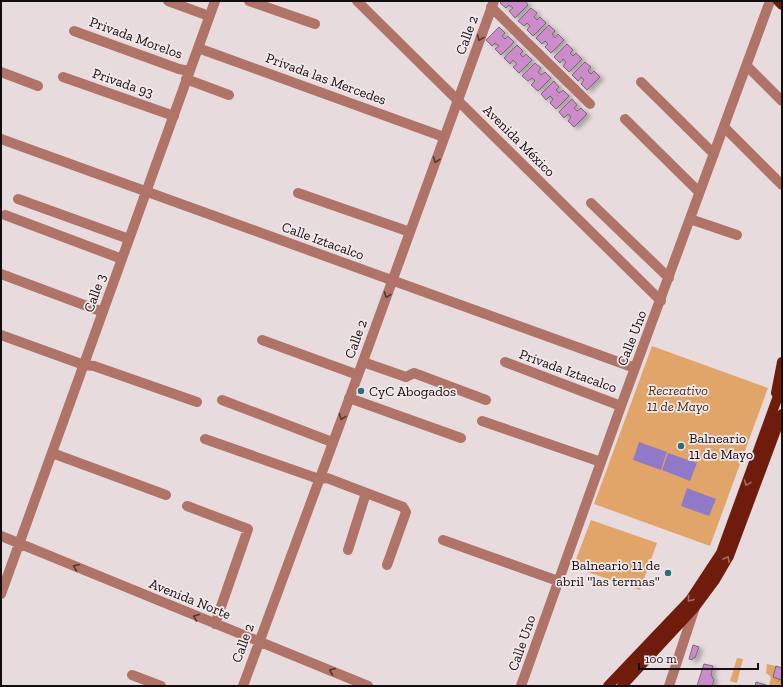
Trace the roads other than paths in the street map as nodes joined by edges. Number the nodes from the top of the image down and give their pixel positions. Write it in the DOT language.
graph roads {
  1 [pos="168,1"];
  2 [pos="214,1"];
  3 [pos="249,1"];
  4 [pos="357,1"];
  5 [pos="770,1"];
  6 [pos="778,1"];
  7 [pos="492,4"];
  8 [pos="782,5"];
  9 [pos="209,16"];
  10 [pos="315,24"];
  11 [pos="74,31"];
  12 [pos="198,48"];
  13 [pos="747,66"];
  14 [pos="1,72"];
  15 [pos="188,75"];
  16 [pos="63,76"];
  17 [pos="641,82"];
  18 [pos="38,86"];
  19 [pos="229,95"];
  20 [pos="458,101"];
  21 [pos="782,101"];
  22 [pos="590,104"];
  23 [pos="174,116"];
  24 [pos="625,119"];
  25 [pos="724,127"];
  26 [pos="444,137"];
  27 [pos="1,139"];
  28 [pos="714,154"];
  29 [pos="782,185"];
  30 [pos="146,191"];
  31 [pos="699,192"];
  32 [pos="298,193"];
  33 [pos="18,199"];
  34 [pos="591,203"];
  35 [pos="5,215"];
  36 [pos="690,219"];
  37 [pos="410,232"];
  38 [pos="737,235"];
  39 [pos="129,239"];
  40 [pos="122,259"];
  41 [pos="1,274"];
  42 [pos="669,278"];
  43 [pos="392,281"];
  44 [pos="661,301"];
  45 [pos="103,312"];
  46 [pos="1,335"];
  47 [pos="262,340"];
  48 [pos="363,362"];
  49 [pos="505,362"];
  50 [pos="782,362"];
  51 [pos="84,365"];
  52 [pos="635,368"];
  53 [pos="358,375"];
  54 [pos="782,385"];
  55 [pos="349,398"];
  56 [pos="222,400"];
  57 [pos="486,400"];
  58 [pos="197,402"];
  59 [pos="621,406"];
  60 [pos="774,407"];
  61 [pos="782,414"];
  62 [pos="482,421"];
  63 [pos="461,438"];
  64 [pos="205,439"];
  65 [pos="332,442"];
  66 [pos="52,453"];
  67 [pos="601,462"];
  68 [pos="319,480"];
  69 [pos="366,493"];
  70 [pos="166,496"];
  71 [pos="187,506"];
  72 [pos="1,536"];
  73 [pos="443,540"];
  74 [pos="20,543"];
  75 [pos="348,550"];
  76 [pos="387,565"];
  77 [pos="558,581"];
  78 [pos="1,594"];
  79 [pos="695,607"];
  80 [pos="215,624"];
  81 [pos="258,642"];
  82 [pos="132,675"];
  83 [pos="161,686"];
  84 [pos="243,686"];
  85 [pos="368,686"];
  86 [pos="521,686"];
  87 [pos="608,686"];
  88 [pos="622,686"];
  89 [pos="669,686"];
  1 -- 9 [label="street"];
  2 -- 9 [label="street, Calle 3"];
  3 -- 10 [label="street"];
  4 -- 20 [label="street, Avenida México"];
  5 -- 13 [label="street, Calle Uno"];
  6 -- 8 [label="main road"];
  7 -- 20 [label="street, Calle 2, one-way"];
  7 -- 22 [label="street"];
  9 -- 12 [label="street, Calle 3"];
  11 -- 15 [label="street, Privada Morelos"];
  12 -- 15 [label="street, Calle 3"];
  12 -- 26 [label="street, Privada las Mercedes"];
  13 -- 21 [label="street"];
  13 -- 25 [label="street, Calle Uno"];
  14 -- 18 [label="street"];
  15 -- 19 [label="street, Privada Morelos"];
  15 -- 23 [label="street, Calle 3"];
  16 -- 23 [label="street, Privada 93"];
  17 -- 28 [label="street"];
  20 -- 26 [label="street, Calle 2"];
  20 -- 44 [label="street, Avenida México"];
  23 -- 30 [label="street, Calle 3"];
  24 -- 31 [label="street"];
  25 -- 28 [label="street, Calle Uno"];
  25 -- 29 [label="street"];
  26 -- 37 [label="street, Calle 2, one-way"];
  27 -- 30 [label="street, Calle Iztacalco"];
  28 -- 31 [label="street, Calle Uno"];
  30 -- 39 [label="street, Calle 3"];
  30 -- 43 [label="street, Calle Iztacalco"];
  31 -- 36 [label="street, Calle Uno"];
  32 -- 37 [label="street"];
  33 -- 39 [label="street"];
  34 -- 42 [label="street"];
  35 -- 40 [label="street"];
  36 -- 38 [label="street"];
  36 -- 42 [label="street, Calle Uno"];
  37 -- 43 [label="street, Calle 2"];
  39 -- 40 [label="street, Calle 3"];
  40 -- 45 [label="street, Calle 3"];
  41 -- 45 [label="street"];
  42 -- 44 [label="street, Calle Uno"];
  43 -- 48 [label="street, Calle 2, one-way"];
  43 -- 52 [label="street, Calle Iztacalco"];
  44 -- 52 [label="street, Calle Uno"];
  45 -- 51 [label="street, Calle 3"];
  46 -- 51 [label="street"];
  47 -- 53 [label="street"];
  48 -- 53 [label="street, Calle 2"];
  48 -- 57 [label="street"];
  49 -- 59 [label="street, Privada Iztacalco"];
  50 -- 60 [label="main road"];
  51 -- 58 [label="street"];
  51 -- 66 [label="street, Calle 3"];
  52 -- 59 [label="street, Calle Uno"];
  53 -- 55 [label="street, Calle 2"];
  54 -- 60 [label="main road"];
  55 -- 63 [label="street"];
  55 -- 65 [label="street, Calle 2, one-way"];
  56 -- 65 [label="street"];
  59 -- 67 [label="street, Calle Uno"];
  60 -- 87 [label="main road, one-way"];
  79 -- 61 [label="main road, one-way"];
  62 -- 67 [label="street"];
  64 -- 68 [label="street"];
  65 -- 68 [label="street, Calle 2"];
  66 -- 70 [label="street"];
  66 -- 74 [label="street, Calle 3"];
  67 -- 77 [label="street, Calle Uno"];
  68 -- 69 [label="street"];
  68 -- 81 [label="street, Calle 2"];
  69 -- 75 [label="street"];
  69 -- 76 [label="street"];
  71 -- 80 [label="street"];
  72 -- 74 [label="street, Avenida Norte"];
  73 -- 77 [label="street"];
  74 -- 78 [label="street, Calle 3"];
  80 -- 74 [label="street, Avenida Norte, one-way"];
  77 -- 86 [label="street, Calle Uno"];
  79 -- 88 [label="main road"];
  79 -- 89 [label="street"];
  80 -- 81 [label="street, Avenida Norte"];
  81 -- 84 [label="street, Calle 2"];
  85 -- 81 [label="street, Avenida Norte, one-way"];
  82 -- 83 [label="street"];
}
